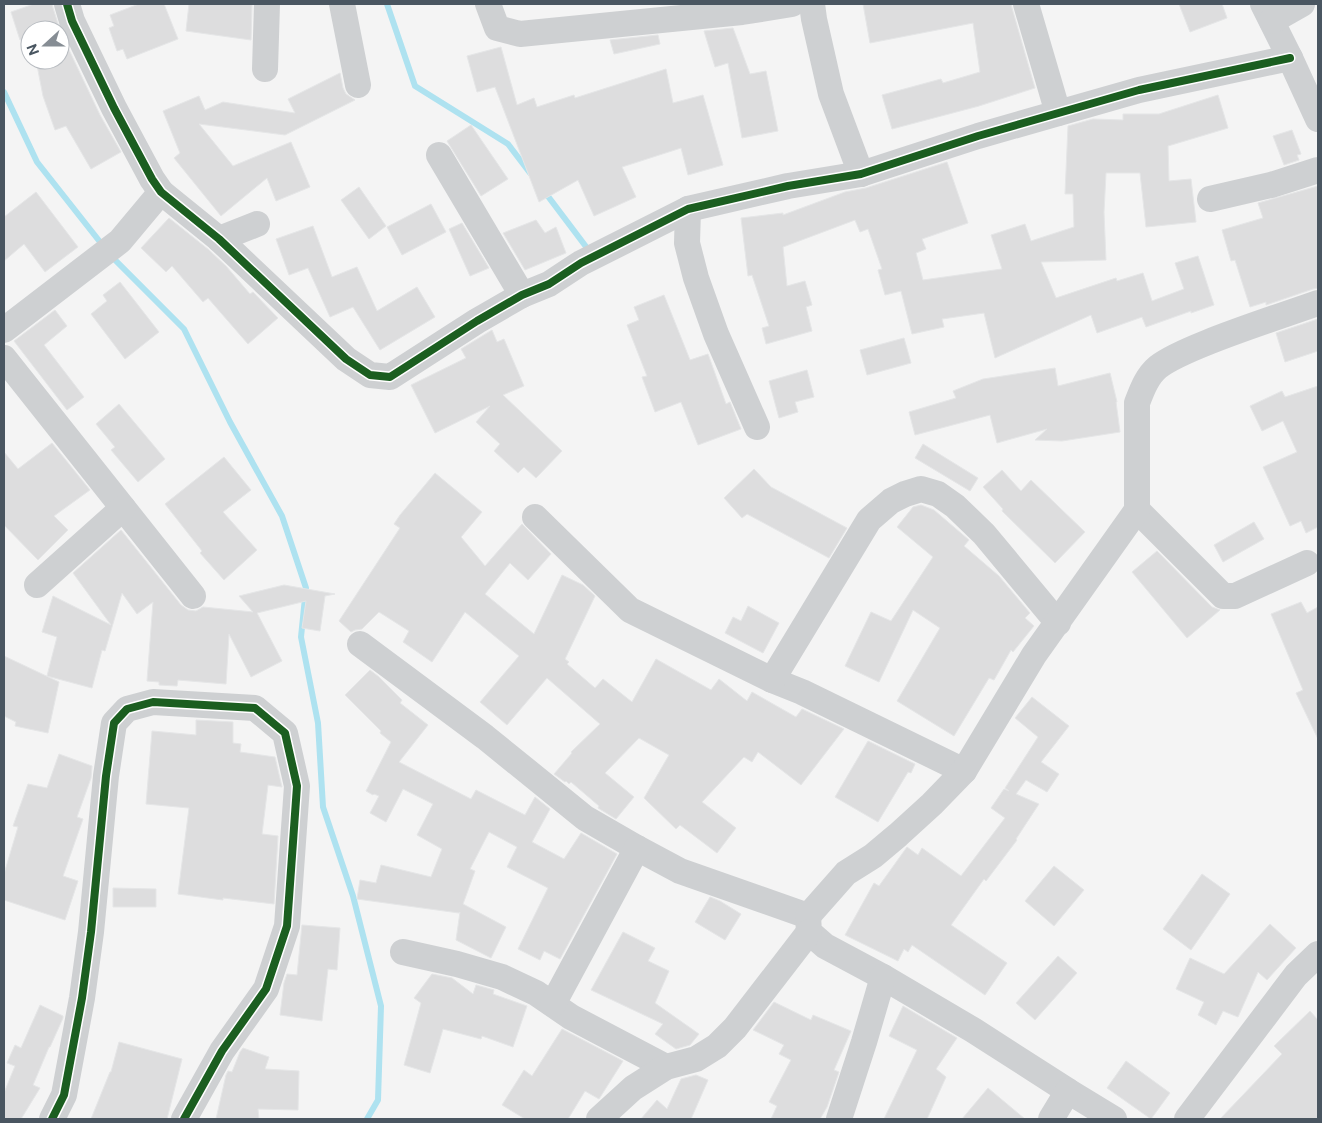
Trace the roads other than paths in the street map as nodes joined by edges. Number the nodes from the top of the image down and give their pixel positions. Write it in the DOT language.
graph roads {
  1 [pos="67,4"];
  2 [pos="268,4"];
  3 [pos="342,4"];
  4 [pos="488,4"];
  5 [pos="792,4"];
  6 [pos="812,4"];
  7 [pos="1026,4"];
  8 [pos="1302,4"];
  9 [pos="1267,12"];
  10 [pos="1290,58"];
  11 [pos="265,69"];
  12 [pos="358,85"];
  13 [pos="1316,106"];
  14 [pos="1058,113"];
  15 [pos="439,155"];
  16 [pos="1318,170"];
  17 [pos="861,174"];
  18 [pos="161,192"];
  19 [pos="1210,199"];
  20 [pos="688,210"];
  21 [pos="256,224"];
  22 [pos="218,239"];
  23 [pos="522,295"];
  24 [pos="1318,303"];
  25 [pos="4,330"];
  26 [pos="4,358"];
  27 [pos="757,427"];
  28 [pos="123,508"];
  29 [pos="1138,510"];
  30 [pos="534,517"];
  31 [pos="1306,563"];
  32 [pos="37,585"];
  33 [pos="193,596"];
  34 [pos="1058,622"];
  35 [pos="360,644"];
  36 [pos="772,680"];
  37 [pos="964,771"];
  38 [pos="637,848"];
  39 [pos="809,924"];
  40 [pos="403,952"];
  41 [pos="1318,954"];
  42 [pos="883,978"];
  43 [pos="553,1004"];
  44 [pos="666,1066"];
  45 [pos="1068,1091"];
  46 [pos="52,1119"];
  47 [pos="184,1119"];
  48 [pos="599,1119"];
  49 [pos="839,1119"];
  50 [pos="1051,1119"];
  51 [pos="1114,1119"];
  52 [pos="1187,1119"];
  1 -- 18 [label="street"];
  2 -- 11 [label="street"];
  3 -- 12 [label="street"];
  4 -- 5 [label="street"];
  6 -- 17 [label="street"];
  7 -- 14 [label="street"];
  8 -- 9 [label="street"];
  9 -- 10 [label="street"];
  10 -- 13 [label="street"];
  10 -- 14 [label="street"];
  14 -- 17 [label="street"];
  15 -- 23 [label="street"];
  16 -- 19 [label="street"];
  17 -- 20 [label="street"];
  18 -- 22 [label="street"];
  18 -- 25 [label="street"];
  20 -- 23 [label="street"];
  20 -- 27 [label="street"];
  21 -- 22 [label="street"];
  22 -- 23 [label="street"];
  24 -- 29 [label="street"];
  26 -- 28 [label="street"];
  28 -- 32 [label="street"];
  28 -- 33 [label="street"];
  29 -- 31 [label="street"];
  29 -- 34 [label="street"];
  30 -- 36 [label="street"];
  34 -- 36 [label="street"];
  34 -- 37 [label="street"];
  35 -- 38 [label="street"];
  36 -- 37 [label="street"];
  37 -- 39 [label="street"];
  38 -- 39 [label="street"];
  38 -- 43 [label="street"];
  39 -- 42 [label="street"];
  39 -- 44 [label="street"];
  40 -- 43 [label="street"];
  41 -- 52 [label="street"];
  42 -- 45 [label="street"];
  42 -- 49 [label="street"];
  43 -- 44 [label="street"];
  44 -- 48 [label="street"];
  45 -- 50 [label="street"];
  45 -- 51 [label="street"];
  46 -- 47 [label="street"];
}
